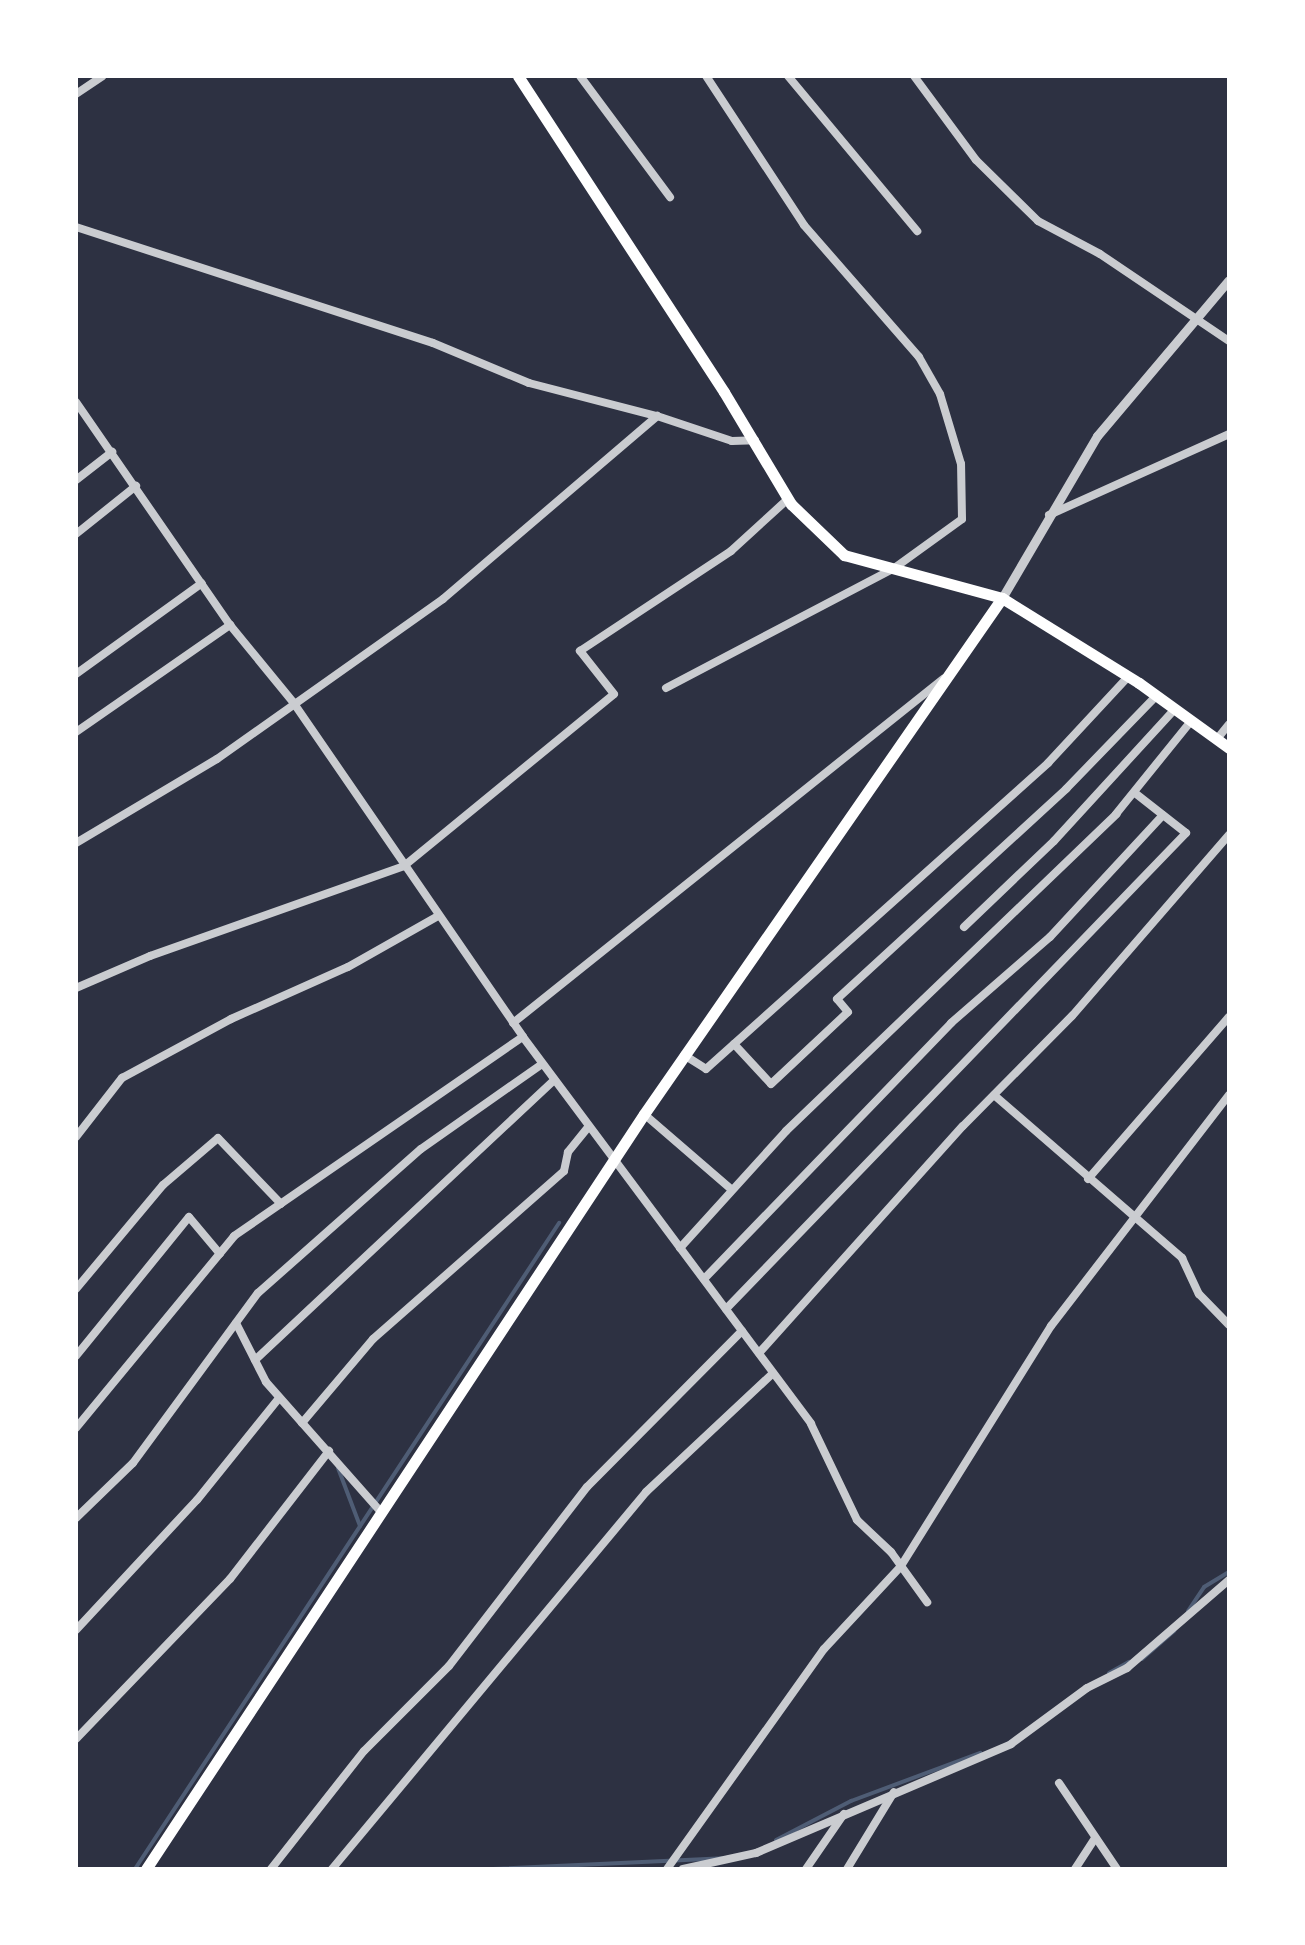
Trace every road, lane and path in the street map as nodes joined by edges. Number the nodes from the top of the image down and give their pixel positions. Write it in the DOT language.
graph roads {
  1 [pos="103,76"];
  2 [pos="518,76"];
  3 [pos="580,76"];
  4 [pos="706,76"];
  5 [pos="788,76"];
  6 [pos="914,76"];
  7 [pos="76,94"];
  8 [pos="670,197"];
  9 [pos="76,227"];
  10 [pos="917,231"];
  11 [pos="1229,280"];
  12 [pos="1197,318"];
  13 [pos="1229,341"];
  14 [pos="76,402"];
  15 [pos="657,416"];
  16 [pos="1229,434"];
  17 [pos="755,440"];
  18 [pos="112,452"];
  19 [pos="76,480"];
  20 [pos="136,486"];
  21 [pos="788,499"];
  22 [pos="1048,515"];
  23 [pos="76,534"];
  24 [pos="893,569"];
  25 [pos="202,583"];
  26 [pos="1002,598"];
  27 [pos="230,625"];
  28 [pos="76,674"];
  29 [pos="949,674"];
  30 [pos="1128,677"];
  31 [pos="666,688"];
  32 [pos="1156,696"];
  33 [pos="293,702"];
  34 [pos="1175,709"];
  35 [pos="1191,721"];
  36 [pos="1229,724"];
  37 [pos="76,732"];
  38 [pos="1217,739"];
  39 [pos="1229,748"];
  40 [pos="1135,793"];
  41 [pos="1163,815"];
  42 [pos="1229,835"];
  43 [pos="76,843"];
  44 [pos="404,866"];
  45 [pos="438,916"];
  46 [pos="964,927"];
  47 [pos="76,988"];
  48 [pos="1229,1017"];
  49 [pos="513,1023"];
  50 [pos="523,1037"];
  51 [pos="734,1044"];
  52 [pos="684,1055"];
  53 [pos="542,1064"];
  54 [pos="554,1080"];
  55 [pos="994,1095"];
  56 [pos="1229,1095"];
  57 [pos="644,1114"];
  58 [pos="588,1127"];
  59 [pos="76,1137"];
  60 [pos="613,1160"];
  61 [pos="1088,1179"];
  62 [pos="732,1190"];
  63 [pos="281,1204"];
  64 [pos="1133,1217"];
  65 [pos="680,1248"];
  66 [pos="220,1254"];
  67 [pos="704,1279"];
  68 [pos="76,1289"];
  69 [pos="726,1309"];
  70 [pos="236,1323"];
  71 [pos="1229,1325"];
  72 [pos="742,1331"];
  73 [pos="759,1353"];
  74 [pos="76,1356"];
  75 [pos="255,1360"];
  76 [pos="773,1373"];
  77 [pos="279,1398"];
  78 [pos="302,1423"];
  79 [pos="76,1428"];
  80 [pos="329,1451"];
  81 [pos="380,1511"];
  82 [pos="76,1518"];
  83 [pos="901,1566"];
  84 [pos="1229,1580"];
  85 [pos="927,1602"];
  86 [pos="76,1630"];
  87 [pos="76,1739"];
  88 [pos="1059,1783"];
  89 [pos="894,1792"];
  90 [pos="845,1813"];
  91 [pos="1095,1838"];
  92 [pos="146,1869"];
  93 [pos="271,1869"];
  94 [pos="332,1869"];
  95 [pos="667,1869"];
  96 [pos="683,1869"];
  97 [pos="806,1869"];
  98 [pos="847,1869"];
  99 [pos="1075,1869"];
  100 [pos="1117,1869"];
  1 -- 7 [label="street"];
  2 -- 17 [label="main road"];
  3 -- 8 [label="street"];
  4 -- 24 [label="street"];
  5 -- 10 [label="street"];
  6 -- 12 [label="street"];
  9 -- 15 [label="street"];
  11 -- 12 [label="street"];
  12 -- 13 [label="street"];
  12 -- 22 [label="street"];
  14 -- 18 [label="street"];
  15 -- 17 [label="street"];
  15 -- 33 [label="street"];
  16 -- 22 [label="street"];
  17 -- 21 [label="main road"];
  18 -- 19 [label="street"];
  18 -- 20 [label="street"];
  20 -- 23 [label="street"];
  20 -- 25 [label="street"];
  21 -- 24 [label="main road"];
  21 -- 44 [label="street"];
  22 -- 26 [label="street"];
  24 -- 26 [label="main road"];
  24 -- 31 [label="street"];
  25 -- 27 [label="street"];
  25 -- 28 [label="street"];
  26 -- 29 [label="main road"];
  26 -- 30 [label="main road"];
  27 -- 33 [label="street"];
  27 -- 37 [label="street"];
  29 -- 49 [label="street"];
  29 -- 52 [label="main road"];
  30 -- 32 [label="main road"];
  30 -- 51 [label="street"];
  32 -- 34 [label="main road"];
  32 -- 51 [label="street"];
  33 -- 43 [label="street"];
  33 -- 44 [label="street"];
  34 -- 35 [label="main road"];
  34 -- 46 [label="street"];
  35 -- 38 [label="main road"];
  35 -- 40 [label="street"];
  36 -- 38 [label="street"];
  38 -- 39 [label="main road"];
  40 -- 41 [label="street"];
  40 -- 62 [label="street"];
  41 -- 67 [label="street"];
  41 -- 69 [label="street"];
  42 -- 55 [label="street"];
  44 -- 45 [label="street"];
  44 -- 47 [label="street"];
  45 -- 49 [label="street"];
  45 -- 59 [label="street"];
  48 -- 61 [label="street"];
  49 -- 50 [label="street"];
  50 -- 53 [label="street"];
  50 -- 63 [label="street"];
  51 -- 52 [label="street"];
  52 -- 57 [label="main road"];
  53 -- 54 [label="street"];
  53 -- 70 [label="street"];
  54 -- 58 [label="street"];
  54 -- 75 [label="street"];
  55 -- 61 [label="street"];
  55 -- 73 [label="street"];
  56 -- 64 [label="street"];
  57 -- 60 [label="main road"];
  57 -- 62 [label="street"];
  58 -- 60 [label="street"];
  58 -- 78 [label="street"];
  60 -- 65 [label="street"];
  60 -- 81 [label="main road"];
  61 -- 64 [label="street"];
  62 -- 65 [label="street"];
  63 -- 66 [label="street"];
  63 -- 68 [label="street"];
  64 -- 71 [label="street"];
  64 -- 83 [label="street"];
  65 -- 67 [label="street"];
  66 -- 74 [label="street"];
  66 -- 79 [label="street"];
  67 -- 69 [label="street"];
  69 -- 72 [label="street"];
  70 -- 75 [label="street"];
  70 -- 82 [label="street"];
  72 -- 73 [label="street"];
  72 -- 93 [label="street"];
  73 -- 76 [label="street"];
  75 -- 77 [label="street"];
  76 -- 83 [label="street"];
  76 -- 94 [label="street"];
  77 -- 78 [label="street"];
  77 -- 86 [label="street"];
  78 -- 80 [label="street"];
  80 -- 81 [label="street"];
  80 -- 87 [label="street"];
  81 -- 92 [label="main road"];
  83 -- 85 [label="street"];
  83 -- 95 [label="street"];
  84 -- 89 [label="street"];
  88 -- 91 [label="street"];
  89 -- 90 [label="street"];
  89 -- 98 [label="street"];
  90 -- 96 [label="street"];
  90 -- 97 [label="street"];
  91 -- 99 [label="street"];
  91 -- 100 [label="street"];
}
